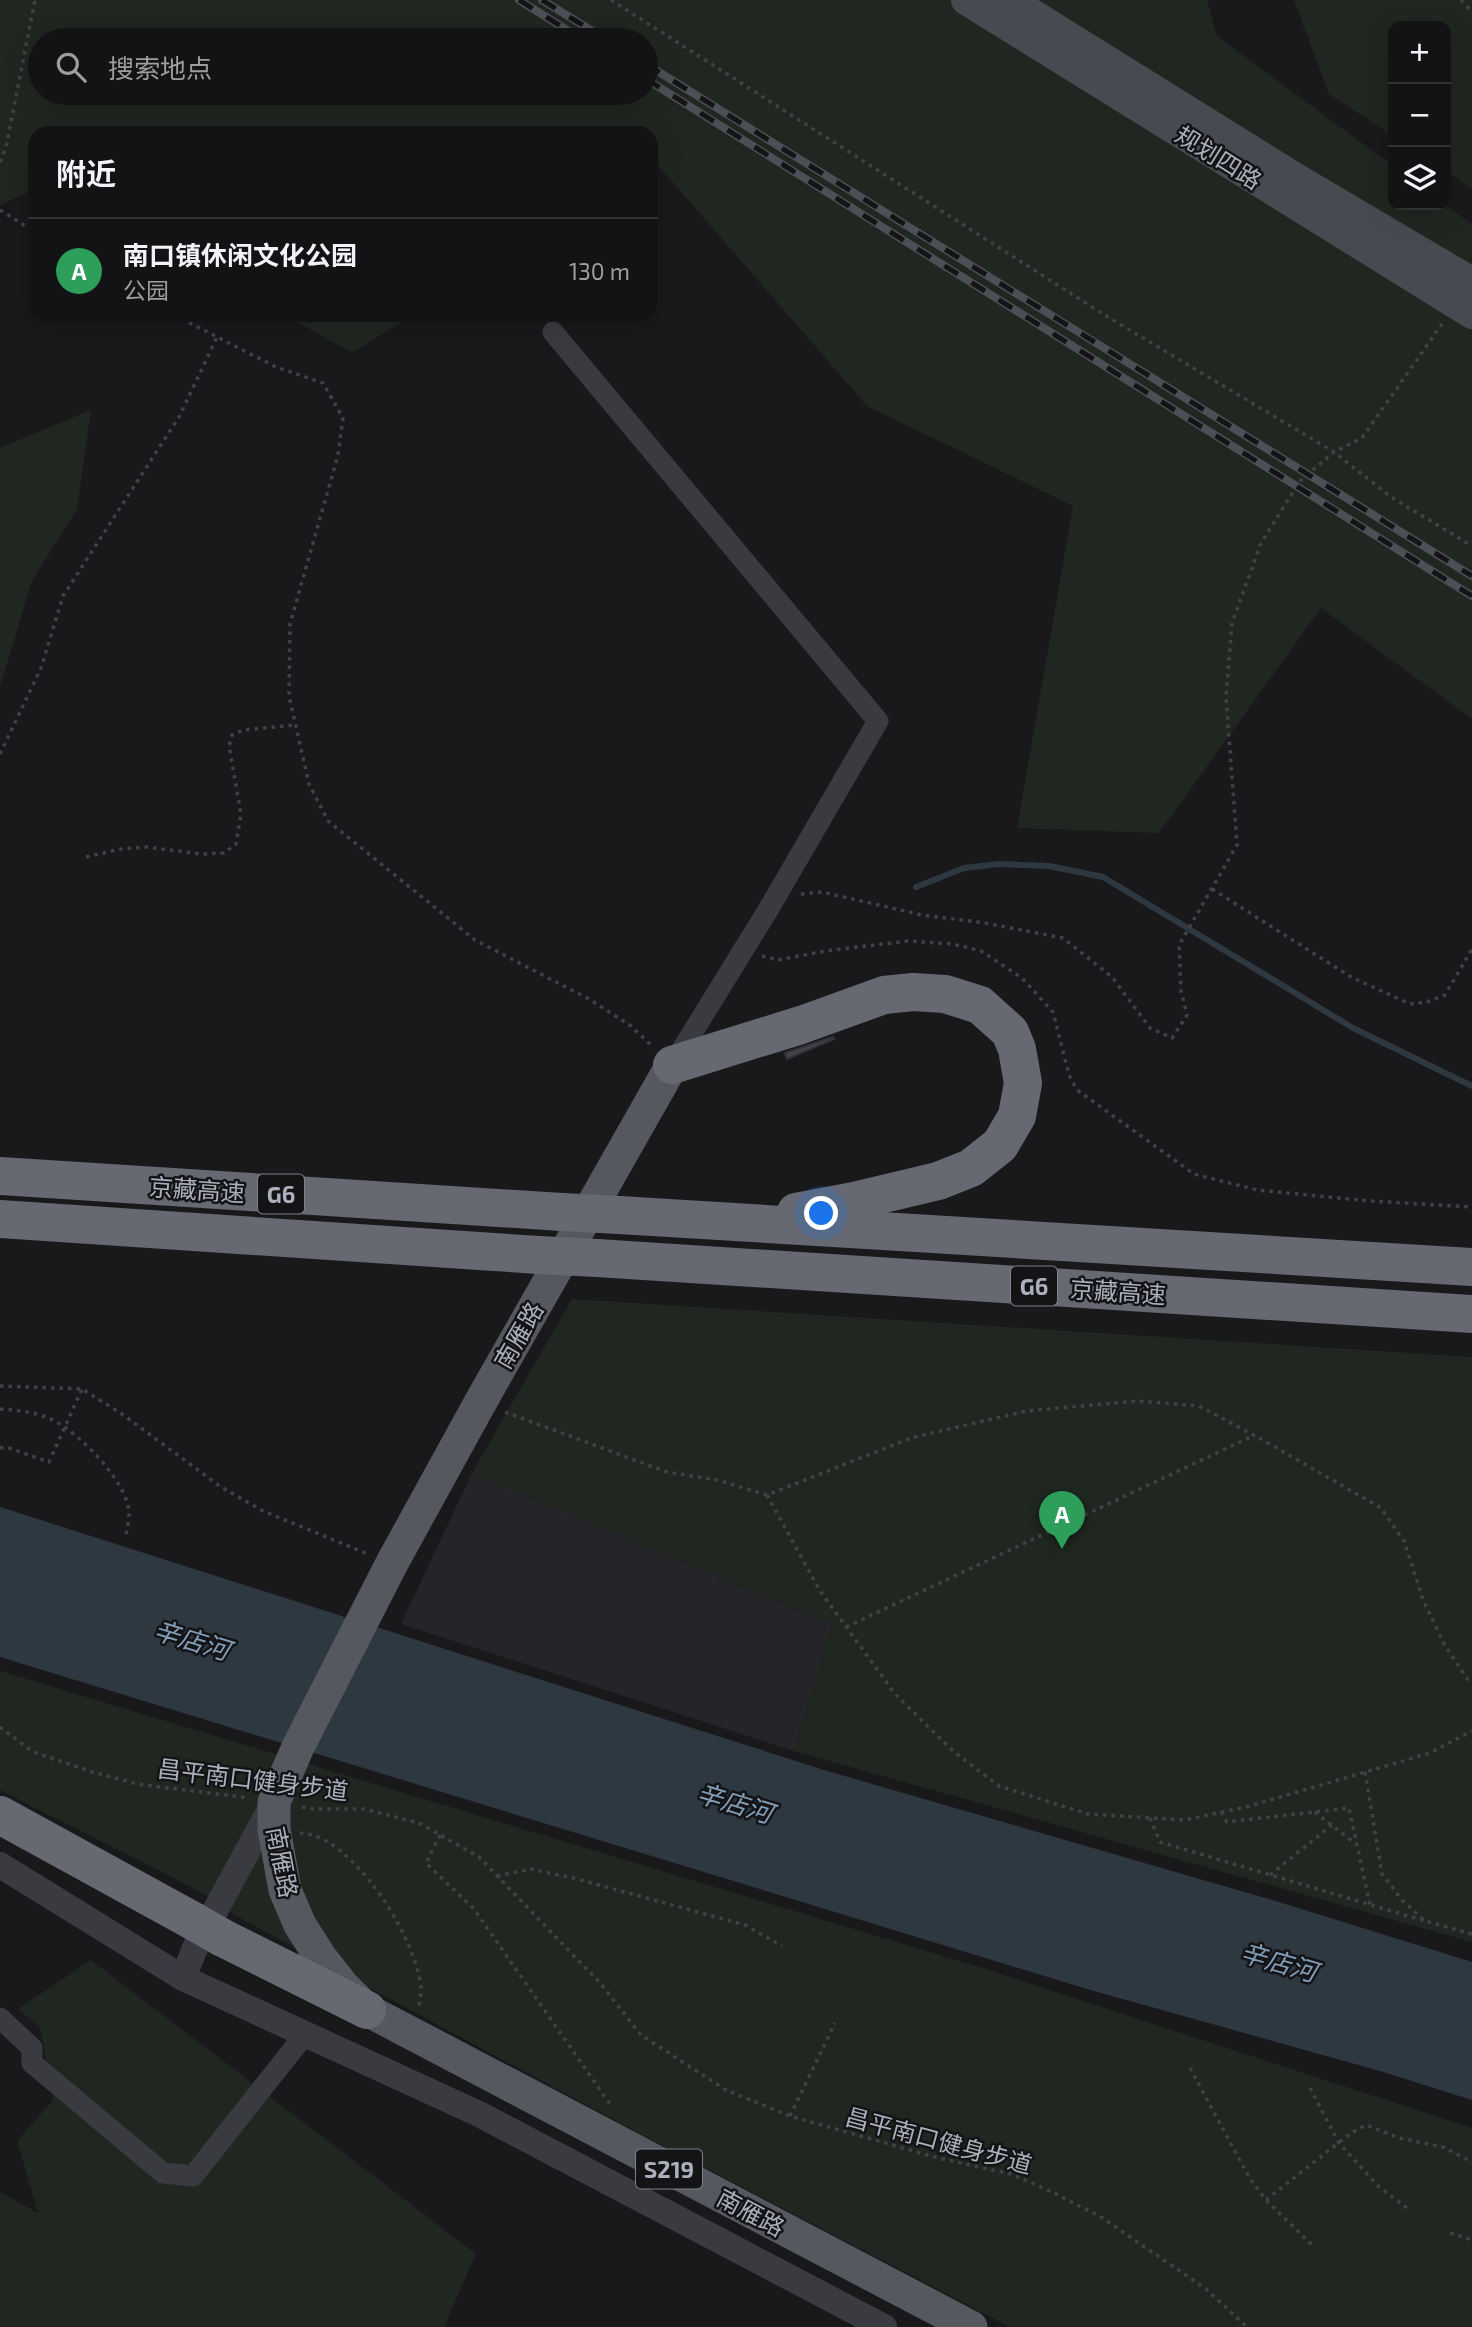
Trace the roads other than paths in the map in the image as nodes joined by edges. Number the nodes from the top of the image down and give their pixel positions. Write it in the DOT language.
graph roads {
  1 [pos="966,0"];
  2 [pos="1010,0"];
  3 [pos="1467,300"];
  4 [pos="553,332"];
  5 [pos="672,1065"];
  6 [pos="0,1176"];
  7 [pos="0,1219"];
  8 [pos="739,1222"];
  9 [pos="1472,1267"];
  10 [pos="1472,1314"];
  11 [pos="0,1815"];
  12 [pos="274,1815"];
  13 [pos="0,1866"];
  14 [pos="183,1978"];
  15 [pos="367,2010"];
  16 [pos="0,2018"];
  17 [pos="306,2032"];
  18 [pos="884,2327"];
  19 [pos="971,2327"];
  1 -- 3 [label="main road, 规划四路"];
  2 -- 3 [label="main road, 规划四路"];
  4 -- 5 [label="street"];
  5 -- 8 [label="highway"];
  5 -- 12 [label="main road, 南雁路"];
  6 -- 8 [label="highway, 京藏高速 / G6, bridge"];
  7 -- 10 [label="highway, 京藏高速 / G6, bridge"];
  8 -- 9 [label="highway, 京藏高速 / G6"];
  11 -- 15 [label="highway"];
  12 -- 14 [label="street"];
  12 -- 15 [label="main road, 南雁路"];
  13 -- 14 [label="street"];
  14 -- 17 [label="street"];
  15 -- 19 [label="main road, 南雁路 / S219"];
  16 -- 17 [label="street"];
  17 -- 18 [label="street"];
}
